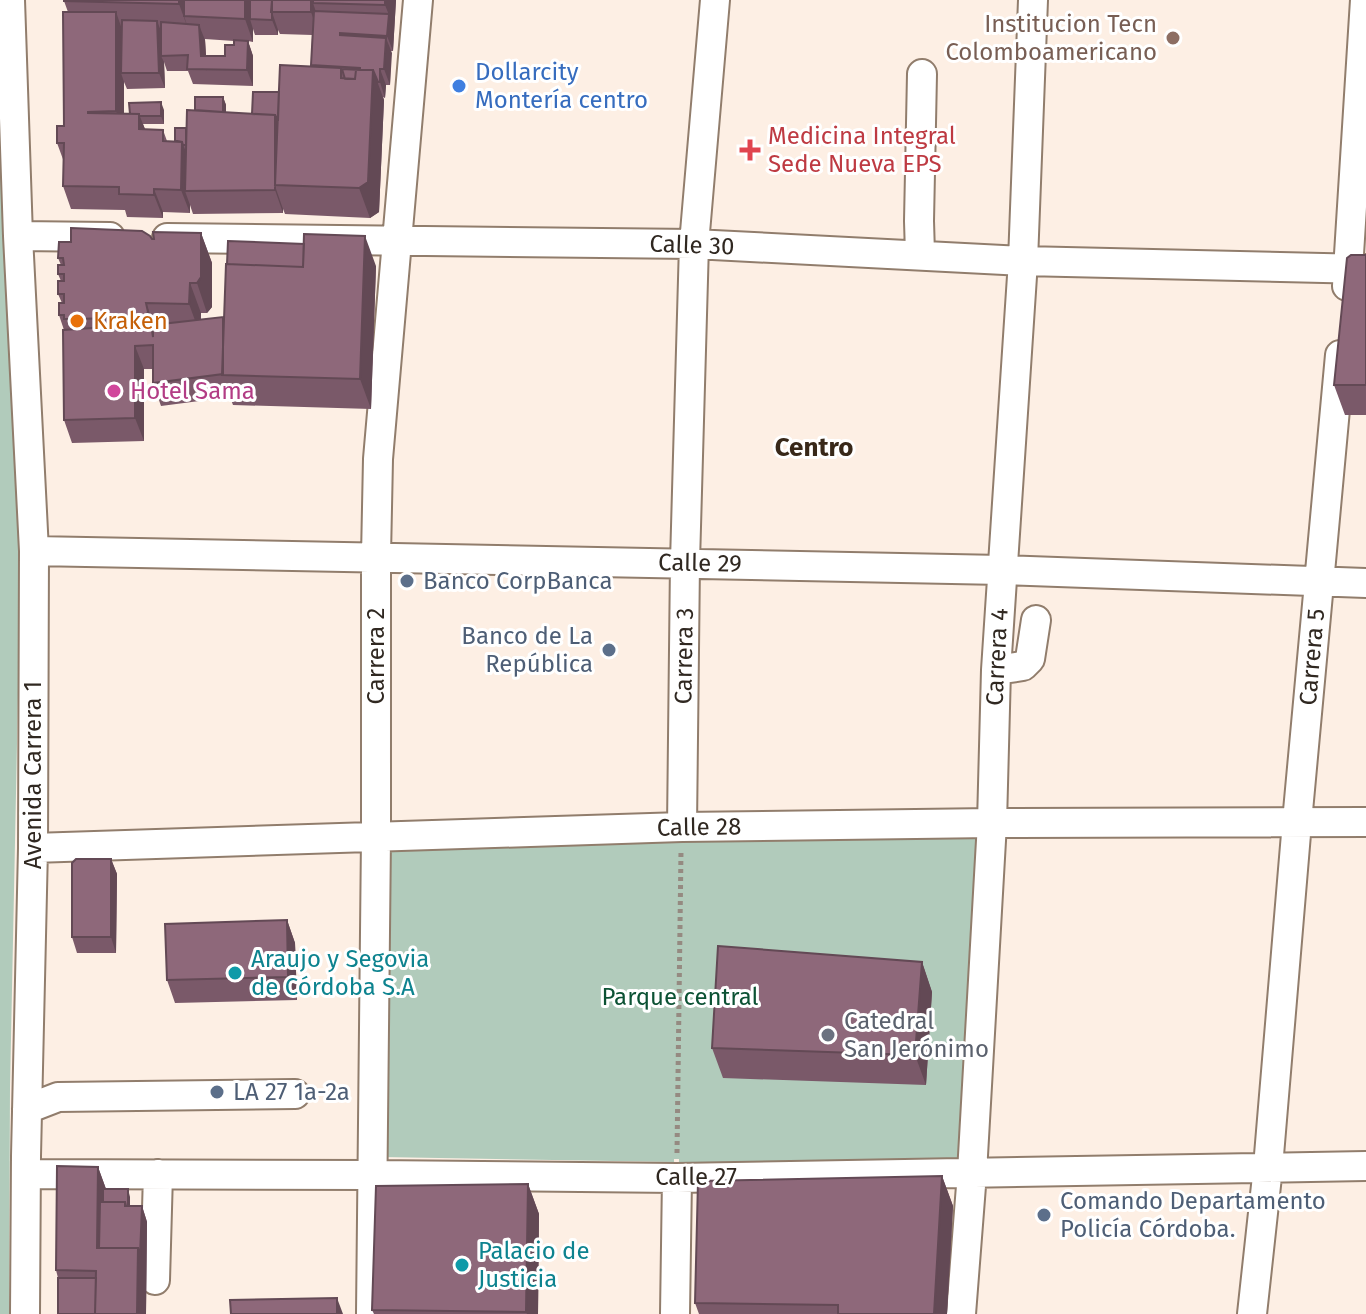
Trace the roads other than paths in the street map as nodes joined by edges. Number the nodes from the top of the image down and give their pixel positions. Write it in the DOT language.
graph roads {
  1 [pos="10,0"];
  2 [pos="418,0"];
  3 [pos="715,0"];
  4 [pos="1033,0"];
  5 [pos="1365,0"];
  6 [pos="922,74"];
  7 [pos="18,236"];
  8 [pos="396,241"];
  9 [pos="694,244"];
  10 [pos="920,254"];
  11 [pos="1023,261"];
  12 [pos="1358,269"];
  13 [pos="34,551"];
  14 [pos="376,556"];
  15 [pos="685,562"];
  16 [pos="1002,570"];
  17 [pos="1318,582"];
  18 [pos="1366,583"];
  19 [pos="1036,620"];
  20 [pos="996,670"];
  21 [pos="1297,822"];
  22 [pos="1366,822"];
  23 [pos="992,823"];
  24 [pos="682,827"];
  25 [pos="376,837"];
  26 [pos="33,848"];
  27 [pos="295,1094"];
  28 [pos="27,1109"];
  29 [pos="1366,1166"];
  30 [pos="1268,1167"];
  31 [pos="972,1173"];
  32 [pos="27,1174"];
  33 [pos="158,1174"];
  34 [pos="373,1175"];
  35 [pos="677,1178"];
  36 [pos="155,1280"];
  37 [pos="25,1314"];
  38 [pos="371,1314"];
  39 [pos="675,1314"];
  40 [pos="961,1314"];
  41 [pos="1252,1314"];
  1 -- 7 [label="street, Avenida Carrera 1"];
  2 -- 8 [label="street, Carrera 2"];
  3 -- 9 [label="street, Carrera 3"];
  4 -- 11 [label="street, Carrera 4"];
  5 -- 12 [label="street, Carrera 5"];
  6 -- 10 [label="street"];
  7 -- 8 [label="street, Calle 30"];
  7 -- 13 [label="street, Avenida Carrera 1"];
  8 -- 9 [label="street, Calle 30"];
  8 -- 14 [label="street, Carrera 2"];
  9 -- 10 [label="street, Calle 30"];
  9 -- 15 [label="street, Carrera 3"];
  10 -- 11 [label="street, Calle 30"];
  11 -- 12 [label="street, Calle 30"];
  11 -- 16 [label="street, Carrera 4"];
  12 -- 17 [label="street, Carrera 5"];
  13 -- 14 [label="street, Calle 29"];
  13 -- 26 [label="street, Avenida Carrera 1"];
  14 -- 15 [label="street, Calle 29"];
  14 -- 25 [label="street, Carrera 2"];
  15 -- 16 [label="street, Calle 29"];
  15 -- 24 [label="street, Carrera 3"];
  16 -- 17 [label="street, Calle 29"];
  16 -- 20 [label="street, Carrera 4"];
  17 -- 18 [label="street, Calle 29"];
  17 -- 21 [label="street, Carrera 5"];
  19 -- 20 [label="street"];
  20 -- 23 [label="street, Carrera 4"];
  21 -- 22 [label="street, Calle 28"];
  21 -- 23 [label="street, Calle 28"];
  21 -- 30 [label="street, Carrera 5"];
  23 -- 24 [label="street, Calle 28"];
  23 -- 31 [label="street, Carrera 4"];
  24 -- 25 [label="street, Calle 28"];
  25 -- 26 [label="street, Calle 28"];
  25 -- 34 [label="street, Carrera 2"];
  26 -- 28 [label="street, Avenida Carrera 1"];
  27 -- 28 [label="street"];
  28 -- 32 [label="street, Avenida Carrera 1"];
  29 -- 30 [label="street, Calle 27"];
  30 -- 31 [label="street, Calle 27"];
  30 -- 41 [label="street, Carrera 5"];
  31 -- 35 [label="street, Calle 27"];
  31 -- 40 [label="street, Carrera 4"];
  32 -- 33 [label="street, Calle 27"];
  32 -- 37 [label="street, Avenida Carrera 1"];
  33 -- 34 [label="street, Calle 27"];
  33 -- 36 [label="street"];
  34 -- 35 [label="street, Calle 27"];
  34 -- 38 [label="street, Carrera 2"];
  35 -- 39 [label="street"];
}
